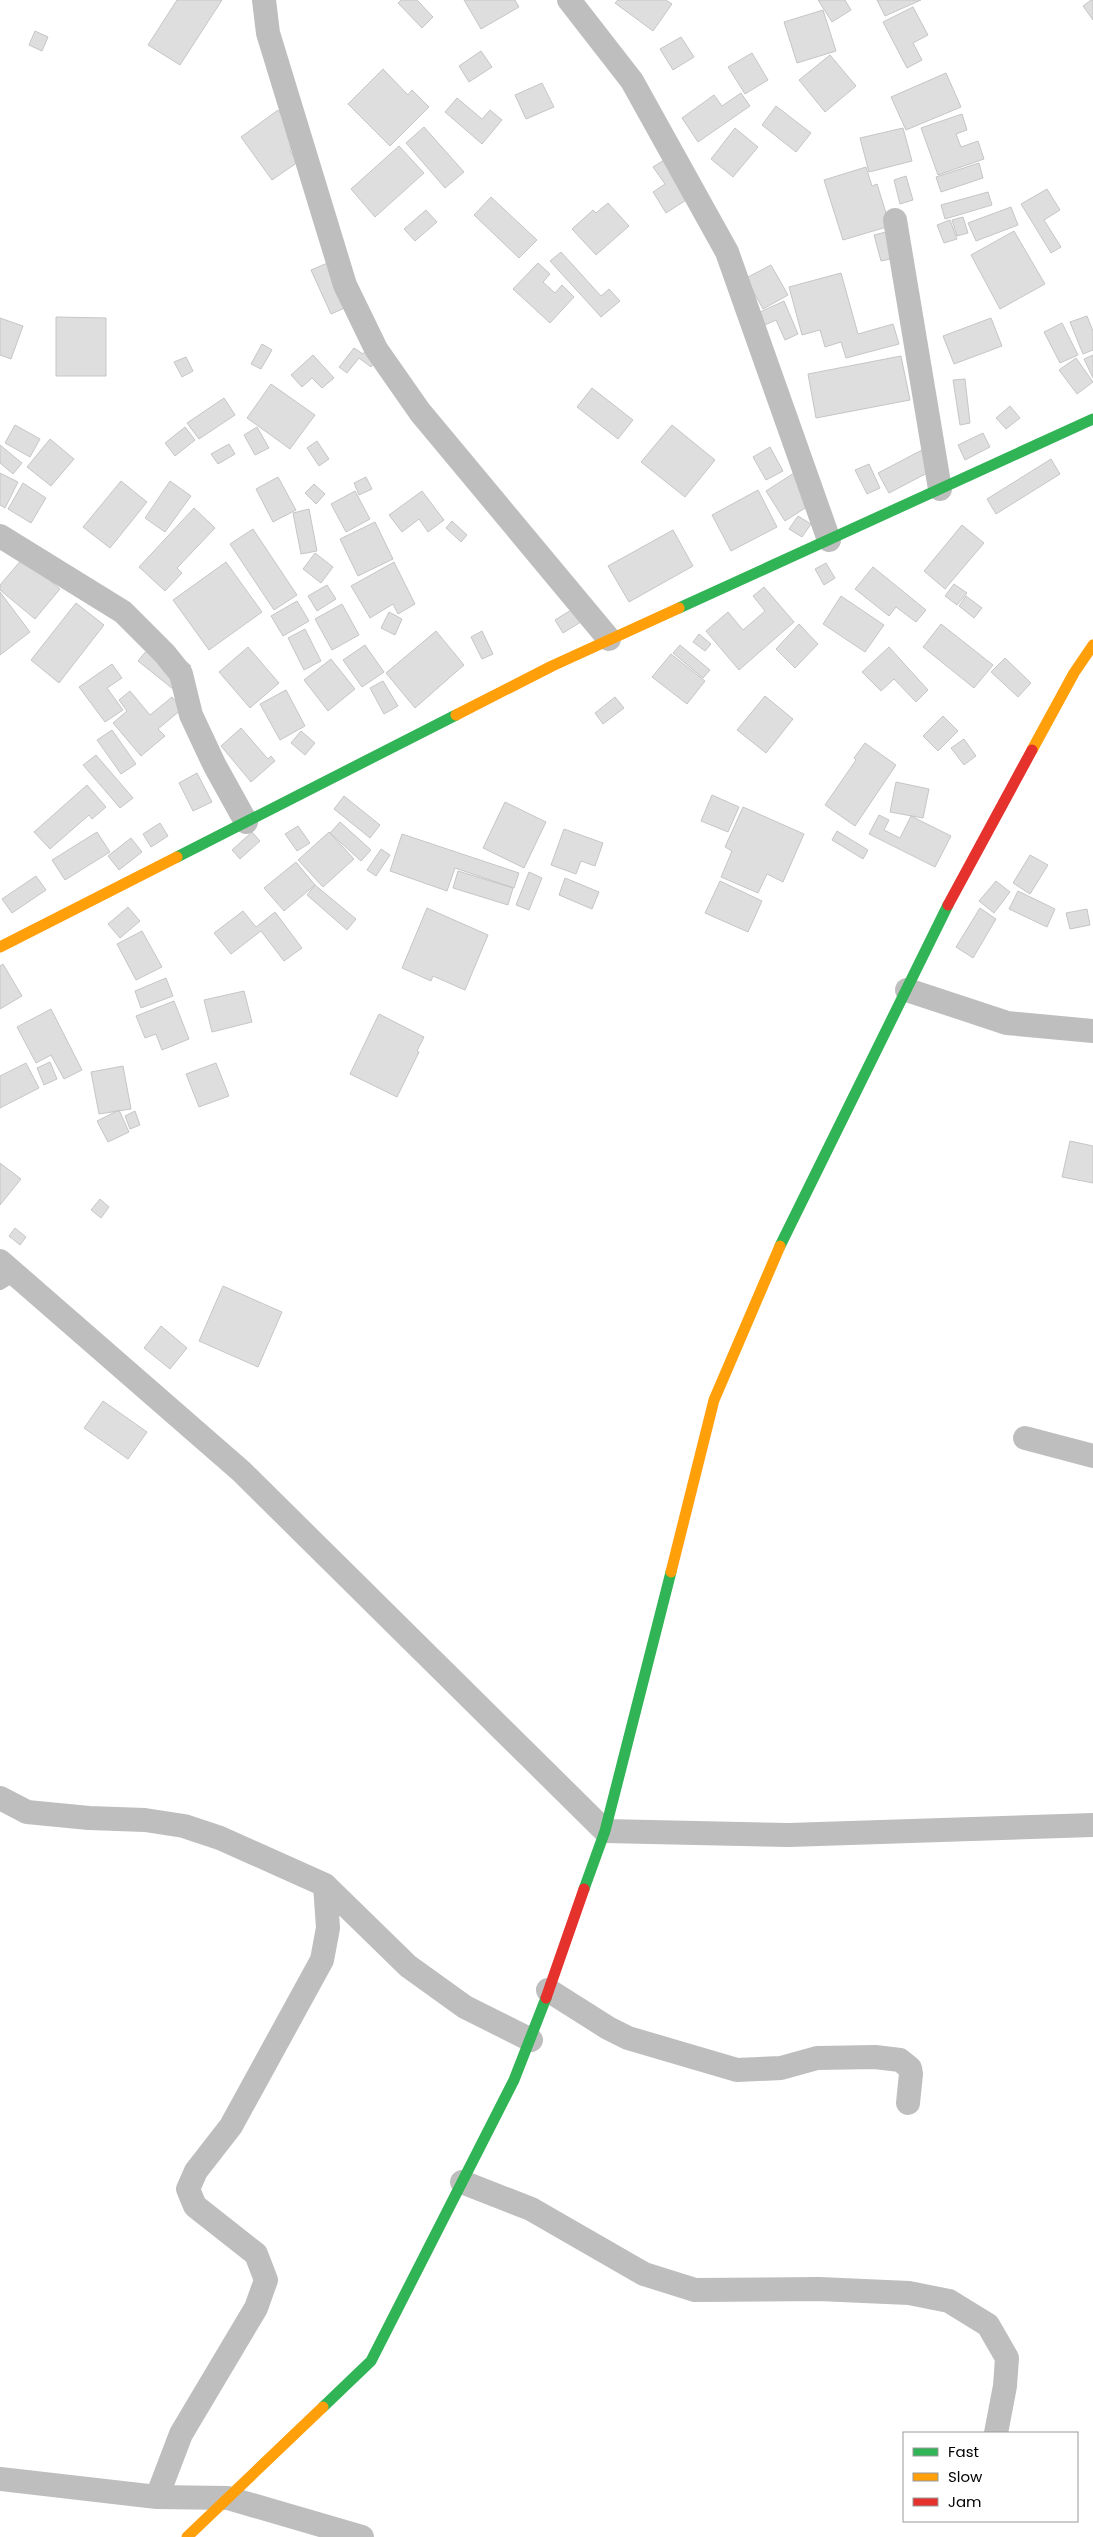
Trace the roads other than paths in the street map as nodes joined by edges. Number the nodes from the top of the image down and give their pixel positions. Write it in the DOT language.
graph roads {
  1 [pos="264,0"];
  2 [pos="569,0"];
  3 [pos="895,220"];
  4 [pos="1093,419"];
  5 [pos="940,489"];
  6 [pos="0,536"];
  7 [pos="829,540"];
  8 [pos="608,639"];
  9 [pos="1093,646"];
  10 [pos="246,822"];
  11 [pos="0,947"];
  12 [pos="908,990"];
  13 [pos="1093,1031"];
  14 [pos="5,1274"];
  15 [pos="1025,1438"];
  16 [pos="1093,1456"];
  17 [pos="0,1798"];
  18 [pos="1093,1825"];
  19 [pos="605,1831"];
  20 [pos="325,1885"];
  21 [pos="548,1990"];
  22 [pos="531,2040"];
  23 [pos="908,2103"];
  24 [pos="462,2182"];
  25 [pos="996,2432"];
  26 [pos="0,2479"];
  27 [pos="157,2497"];
  28 [pos="228,2498"];
  29 [pos="188,2537"];
  30 [pos="362,2537"];
  1 -- 8 [label="street"];
  2 -- 7 [label="street"];
  3 -- 5 [label="street"];
  4 -- 5 [label="street"];
  5 -- 7 [label="street"];
  6 -- 10 [label="street"];
  7 -- 8 [label="street"];
  8 -- 10 [label="street"];
  9 -- 12 [label="street"];
  10 -- 11 [label="street"];
  12 -- 13 [label="street"];
  12 -- 19 [label="street"];
  14 -- 19 [label="street"];
  15 -- 16 [label="street"];
  17 -- 20 [label="street"];
  18 -- 19 [label="street"];
  19 -- 21 [label="street"];
  20 -- 22 [label="street"];
  20 -- 27 [label="street"];
  21 -- 22 [label="street"];
  21 -- 23 [label="street"];
  22 -- 24 [label="street"];
  24 -- 25 [label="street"];
  24 -- 28 [label="street"];
  26 -- 27 [label="street"];
  27 -- 28 [label="street"];
  28 -- 29 [label="street"];
  28 -- 30 [label="street"];
}
